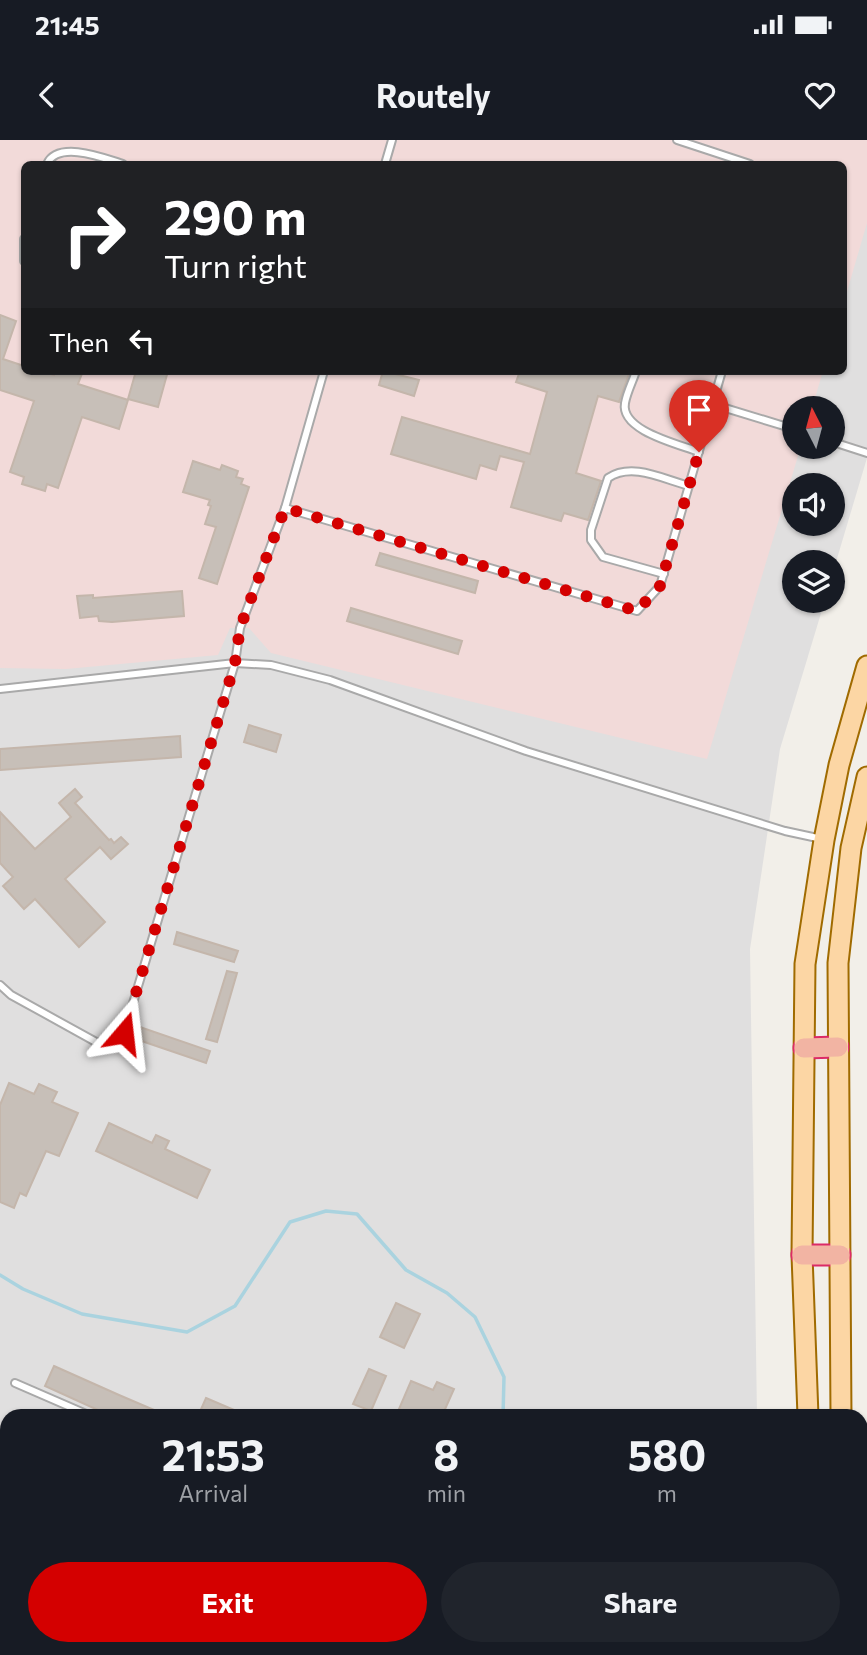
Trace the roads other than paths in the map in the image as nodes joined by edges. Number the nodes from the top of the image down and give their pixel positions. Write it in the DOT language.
graph roads {
  1 [pos="392,140"];
  2 [pos="677,140"];
  3 [pos="48,161"];
  4 [pos="113,161"];
  5 [pos="387,161"];
  6 [pos="741,161"];
  7 [pos="323,375"];
  8 [pos="635,375"];
  9 [pos="721,375"];
  10 [pos="712,404"];
  11 [pos="782,425"];
  12 [pos="845,446"];
  13 [pos="699,452"];
  14 [pos="867,453"];
  15 [pos="689,486"];
  16 [pos="285,508"];
  17 [pos="664,574"];
  18 [pos="235,663"];
  19 [pos="867,666"];
  20 [pos="0,689"];
  21 [pos="867,777"];
  22 [pos="824,840"];
  23 [pos="0,985"];
  24 [pos="838,1047"];
  25 [pos="804,1048"];
  26 [pos="802,1255"];
  27 [pos="840,1255"];
  28 [pos="15,1383"];
  29 [pos="75,1409"];
  30 [pos="808,1409"];
  31 [pos="841,1409"];
  1 -- 5 [label="lane"];
  2 -- 6 [label="lane"];
  3 -- 4 [label="lane"];
  7 -- 16 [label="lane"];
  8 -- 13 [label="lane"];
  9 -- 10 [label="lane"];
  10 -- 11 [label="lane"];
  10 -- 13 [label="lane"];
  12 -- 14 [label="lane"];
  13 -- 15 [label="lane"];
  15 -- 17 [label="lane"];
  15 -- 17 [label="lane"];
  16 -- 17 [label="lane"];
  16 -- 18 [label="lane"];
  18 -- 20 [label="lane"];
  18 -- 22 [label="lane"];
  18 -- 23 [label="lane"];
  19 -- 22 [label="main road"];
  21 -- 24 [label="main road"];
  22 -- 25 [label="main road"];
  24 -- 25 [label="highway"];
  24 -- 27 [label="main road"];
  25 -- 26 [label="main road"];
  26 -- 27 [label="highway"];
  26 -- 30 [label="main road"];
  27 -- 31 [label="main road"];
  28 -- 29 [label="lane"];
}
